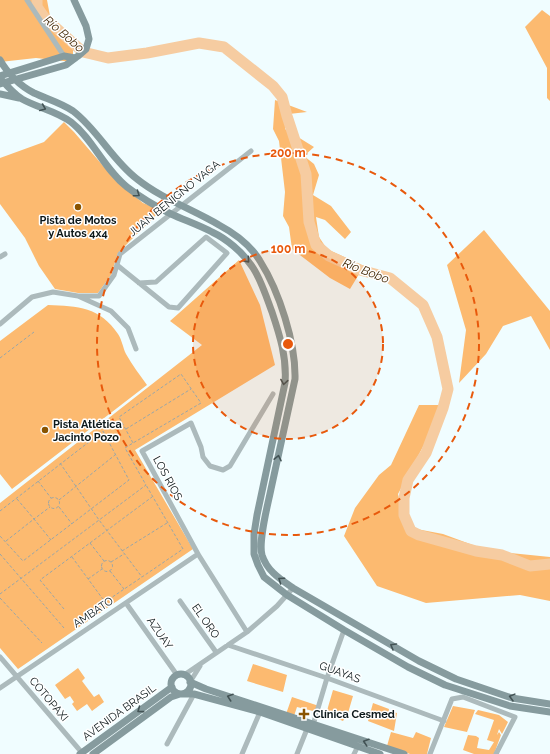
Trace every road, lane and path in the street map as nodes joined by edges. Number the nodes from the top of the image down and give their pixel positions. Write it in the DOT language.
graph roads {
  1 [pos="28,0"];
  2 [pos="74,0"];
  3 [pos="64,56"];
  4 [pos="78,57"];
  5 [pos="0,60"];
  6 [pos="9,73"];
  7 [pos="15,79"];
  8 [pos="1,80"];
  9 [pos="0,94"];
  10 [pos="21,99"];
  11 [pos="251,151"];
  12 [pos="180,205"];
  13 [pos="171,214"];
  14 [pos="5,254"];
  15 [pos="0,258"];
  16 [pos="117,265"];
  17 [pos="139,283"];
  18 [pos="78,296"];
  19 [pos="0,324"];
  20 [pos="34,332"];
  21 [pos="136,349"];
  22 [pos="0,358"];
  23 [pos="192,389"];
  24 [pos="273,394"];
  25 [pos="126,430"];
  26 [pos="133,443"];
  27 [pos="115,455"];
  28 [pos="60,463"];
  29 [pos="38,481"];
  30 [pos="146,485"];
  31 [pos="76,486"];
  32 [pos="153,496"];
  33 [pos="16,498"];
  34 [pos="51,499"];
  35 [pos="59,500"];
  36 [pos="50,506"];
  37 [pos="59,507"];
  38 [pos="92,509"];
  39 [pos="0,511"];
  40 [pos="34,519"];
  41 [pos="99,520"];
  42 [pos="168,522"];
  43 [pos="72,524"];
  44 [pos="107,531"];
  45 [pos="0,536"];
  46 [pos="52,540"];
  47 [pos="5,542"];
  48 [pos="90,543"];
  49 [pos="122,551"];
  50 [pos="124,553"];
  51 [pos="0,554"];
  52 [pos="198,554"];
  53 [pos="72,556"];
  54 [pos="104,561"];
  55 [pos="111,562"];
  56 [pos="102,569"];
  57 [pos="110,570"];
  58 [pos="142,576"];
  59 [pos="22,578"];
  60 [pos="88,579"];
  61 [pos="293,588"];
  62 [pos="124,589"];
  63 [pos="0,594"];
  64 [pos="288,595"];
  65 [pos="0,598"];
  66 [pos="180,601"];
  67 [pos="126,603"];
  68 [pos="64,609"];
  69 [pos="64,628"];
  70 [pos="344,630"];
  71 [pos="247,632"];
  72 [pos="42,643"];
  73 [pos="228,645"];
  74 [pos="216,652"];
  75 [pos="0,657"];
  76 [pos="202,664"];
  77 [pos="181,675"];
  78 [pos="17,676"];
  79 [pos="327,678"];
  80 [pos="190,682"];
  81 [pos="172,687"];
  82 [pos="0,688"];
  83 [pos="181,694"];
  84 [pos="194,694"];
  85 [pos="550,704"];
  86 [pos="260,712"];
  87 [pos="550,712"];
  88 [pos="444,721"];
  89 [pos="310,727"];
  90 [pos="167,744"];
  91 [pos="358,746"];
  92 [pos="81,754"];
  93 [pos="93,754"];
  94 [pos="242,754"];
  95 [pos="297,754"];
  96 [pos="354,754"];
  97 [pos="380,754"];
  98 [pos="404,754"];
  99 [pos="430,754"];
  100 [pos="496,754"];
  1 -- 3 [label="street"];
  2 -- 4 [label="main road"];
  3 -- 4 [label="main road"];
  3 -- 6 [label="main road"];
  4 -- 7 [label="main road"];
  5 -- 6 [label="main road"];
  6 -- 7 [label="main road"];
  6 -- 8 [label="main road"];
  7 -- 8 [label="main road"];
  7 -- 12 [label="main road"];
  8 -- 10 [label="main road"];
  9 -- 10 [label="main road"];
  10 -- 13 [label="main road, one-way"];
  11 -- 12 [label="street, JUAN BENIGNO VAGA"];
  12 -- 13 [label="street, JUAN BENIGNO VAGA"];
  61 -- 12 [label="main road, one-way"];
  13 -- 16 [label="street, JUAN BENIGNO VAGA"];
  13 -- 64 [label="main road, one-way"];
  14 -- 15 [label="street"];
  16 -- 17 [label="street"];
  16 -- 18 [label="street"];
  17 -- 17 [label="street"];
  18 -- 19 [label="street"];
  18 -- 21 [label="street"];
  20 -- 22 [label="path"];
  23 -- 25 [label="path"];
  23 -- 25 [label="path"];
  23 -- 26 [label="path"];
  24 -- 52 [label="street, LOS RIOS"];
  25 -- 26 [label="path"];
  26 -- 30 [label="path"];
  27 -- 28 [label="path"];
  27 -- 31 [label="path"];
  27 -- 38 [label="path"];
  28 -- 29 [label="path"];
  28 -- 31 [label="path"];
  29 -- 33 [label="path"];
  29 -- 34 [label="path"];
  30 -- 32 [label="path"];
  30 -- 41 [label="path"];
  31 -- 35 [label="path"];
  31 -- 38 [label="path"];
  32 -- 42 [label="path"];
  32 -- 44 [label="path"];
  33 -- 39 [label="path"];
  33 -- 40 [label="path"];
  34 -- 35 [label="path"];
  34 -- 36 [label="path"];
  35 -- 37 [label="path"];
  36 -- 37 [label="path"];
  36 -- 40 [label="path"];
  37 -- 43 [label="path"];
  38 -- 41 [label="path"];
  38 -- 43 [label="path"];
  40 -- 46 [label="path"];
  40 -- 47 [label="path"];
  41 -- 44 [label="path"];
  41 -- 59 [label="path"];
  42 -- 49 [label="path"];
  42 -- 58 [label="path"];
  43 -- 46 [label="path"];
  44 -- 48 [label="path"];
  44 -- 49 [label="path"];
  45 -- 47 [label="path"];
  46 -- 47 [label="path"];
  48 -- 53 [label="path"];
  48 -- 54 [label="path"];
  49 -- 50 [label="path"];
  50 -- 55 [label="path"];
  50 -- 58 [label="path"];
  51 -- 59 [label="path"];
  52 -- 67 [label="street, AMBATO"];
  52 -- 71 [label="street, LOS RIOS"];
  53 -- 60 [label="path"];
  53 -- 68 [label="path"];
  54 -- 55 [label="path"];
  54 -- 56 [label="path"];
  55 -- 57 [label="path"];
  56 -- 57 [label="path"];
  56 -- 60 [label="path"];
  57 -- 62 [label="path"];
  58 -- 62 [label="path"];
  59 -- 63 [label="path"];
  59 -- 69 [label="path"];
  60 -- 62 [label="path"];
  61 -- 64 [label="street"];
  85 -- 61 [label="main road, one-way"];
  64 -- 70 [label="main road"];
  64 -- 71 [label="street"];
  65 -- 72 [label="path"];
  66 -- 74 [label="street, EL ORO"];
  67 -- 77 [label="street, AZUAY"];
  67 -- 78 [label="street, AMBATO"];
  70 -- 79 [label="street"];
  70 -- 87 [label="main road"];
  71 -- 73 [label="street"];
  73 -- 74 [label="street"];
  73 -- 79 [label="street, GUAYAS"];
  74 -- 76 [label="street"];
  75 -- 78 [label="street, COTOPAXI"];
  76 -- 77 [label="street"];
  76 -- 80 [label="street"];
  77 -- 80 [label="main road"];
  77 -- 81 [label="main road"];
  78 -- 82 [label="street, AMBATO"];
  78 -- 92 [label="street, COTOPAXI"];
  79 -- 88 [label="street, GUAYAS"];
  79 -- 89 [label="street"];
  80 -- 83 [label="main road"];
  89 -- 80 [label="main road, one-way"];
  81 -- 83 [label="main road"];
  81 -- 92 [label="main road, AVENIDA BRASIL, one-way"];
  83 -- 84 [label="main road"];
  83 -- 93 [label="main road, AVENIDA BRASIL"];
  84 -- 86 [label="main road"];
  84 -- 90 [label="street"];
  86 -- 89 [label="main road"];
  86 -- 94 [label="street"];
  88 -- 99 [label="street"];
  88 -- 100 [label="street"];
  89 -- 91 [label="main road"];
  89 -- 95 [label="street"];
  98 -- 89 [label="main road, one-way"];
  91 -- 96 [label="street"];
  91 -- 97 [label="main road"];
}
